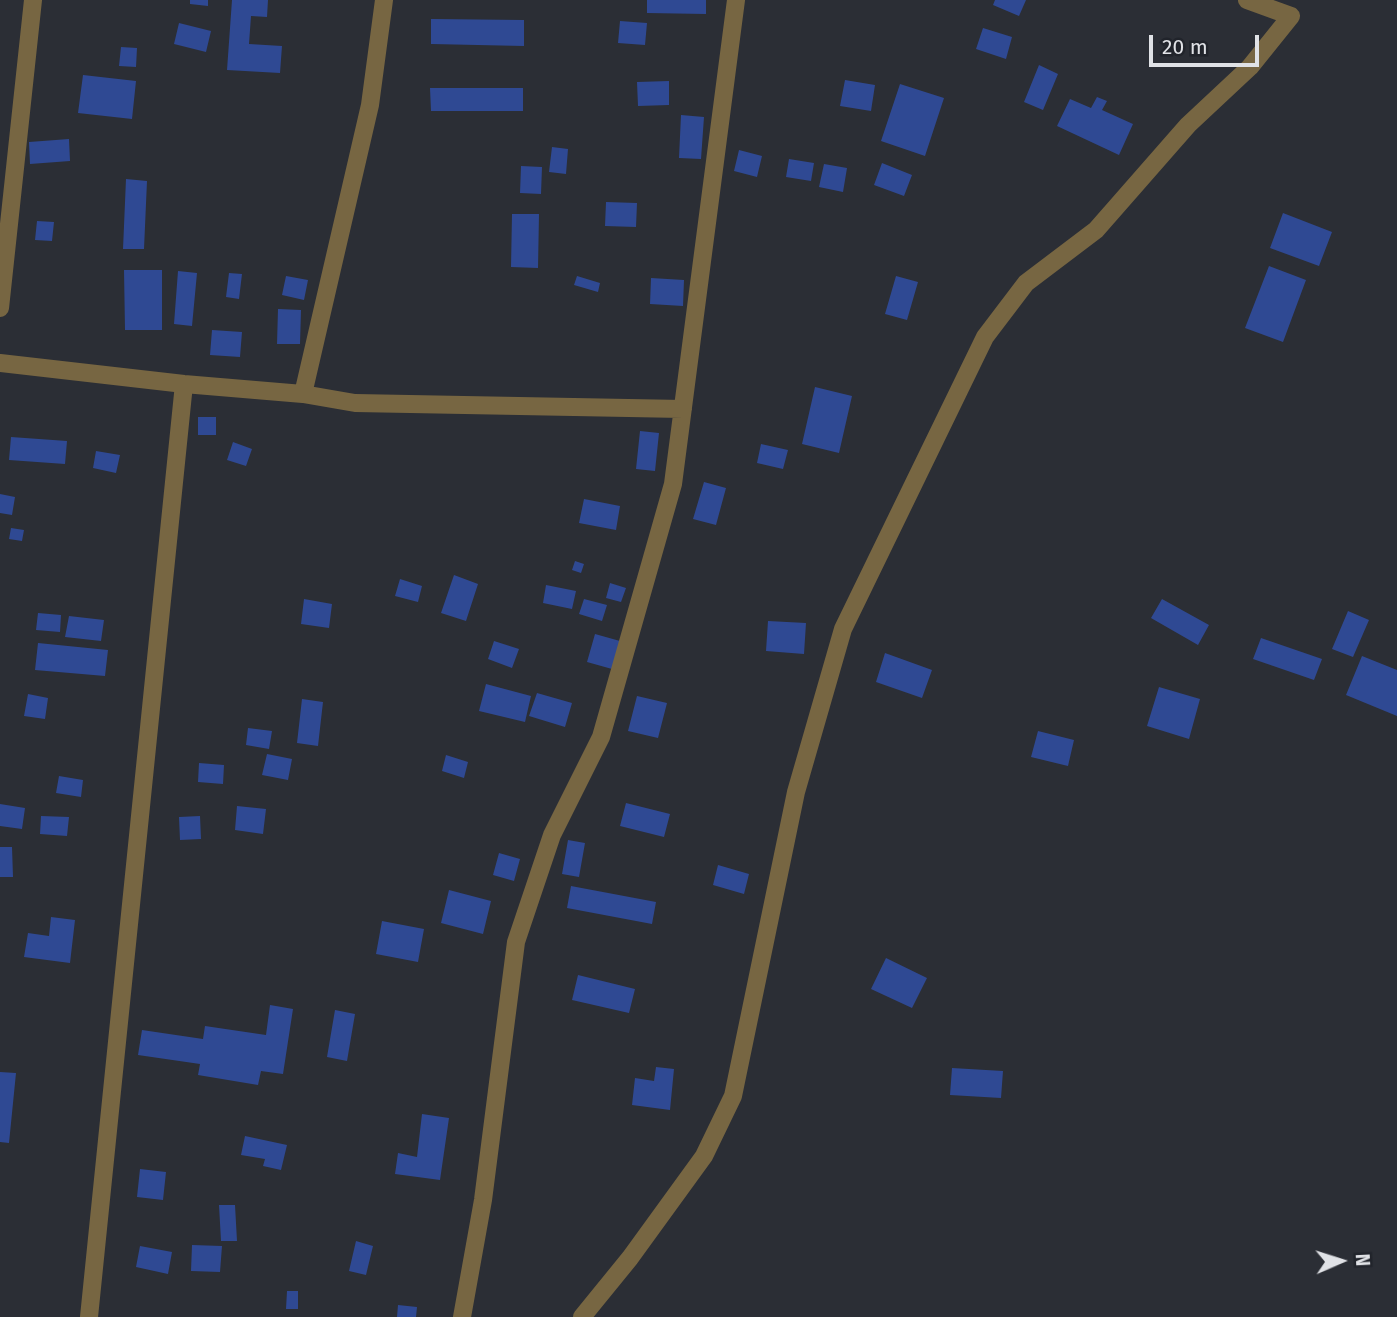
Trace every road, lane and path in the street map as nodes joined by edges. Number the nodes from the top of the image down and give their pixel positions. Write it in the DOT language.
graph roads {
  1 [pos="33,0"];
  2 [pos="384,0"];
  3 [pos="736,0"];
  4 [pos="1247,0"];
  5 [pos="0,308"];
  6 [pos="0,363"];
  7 [pos="184,384"];
  8 [pos="303,394"];
  9 [pos="683,409"];
  10 [pos="89,1317"];
  11 [pos="462,1317"];
  12 [pos="582,1317"];
  1 -- 5 [label="street"];
  2 -- 8 [label="street"];
  3 -- 9 [label="street"];
  4 -- 12 [label="street"];
  6 -- 7 [label="street"];
  7 -- 8 [label="street"];
  7 -- 10 [label="street"];
  8 -- 9 [label="street"];
  9 -- 11 [label="street"];
}
